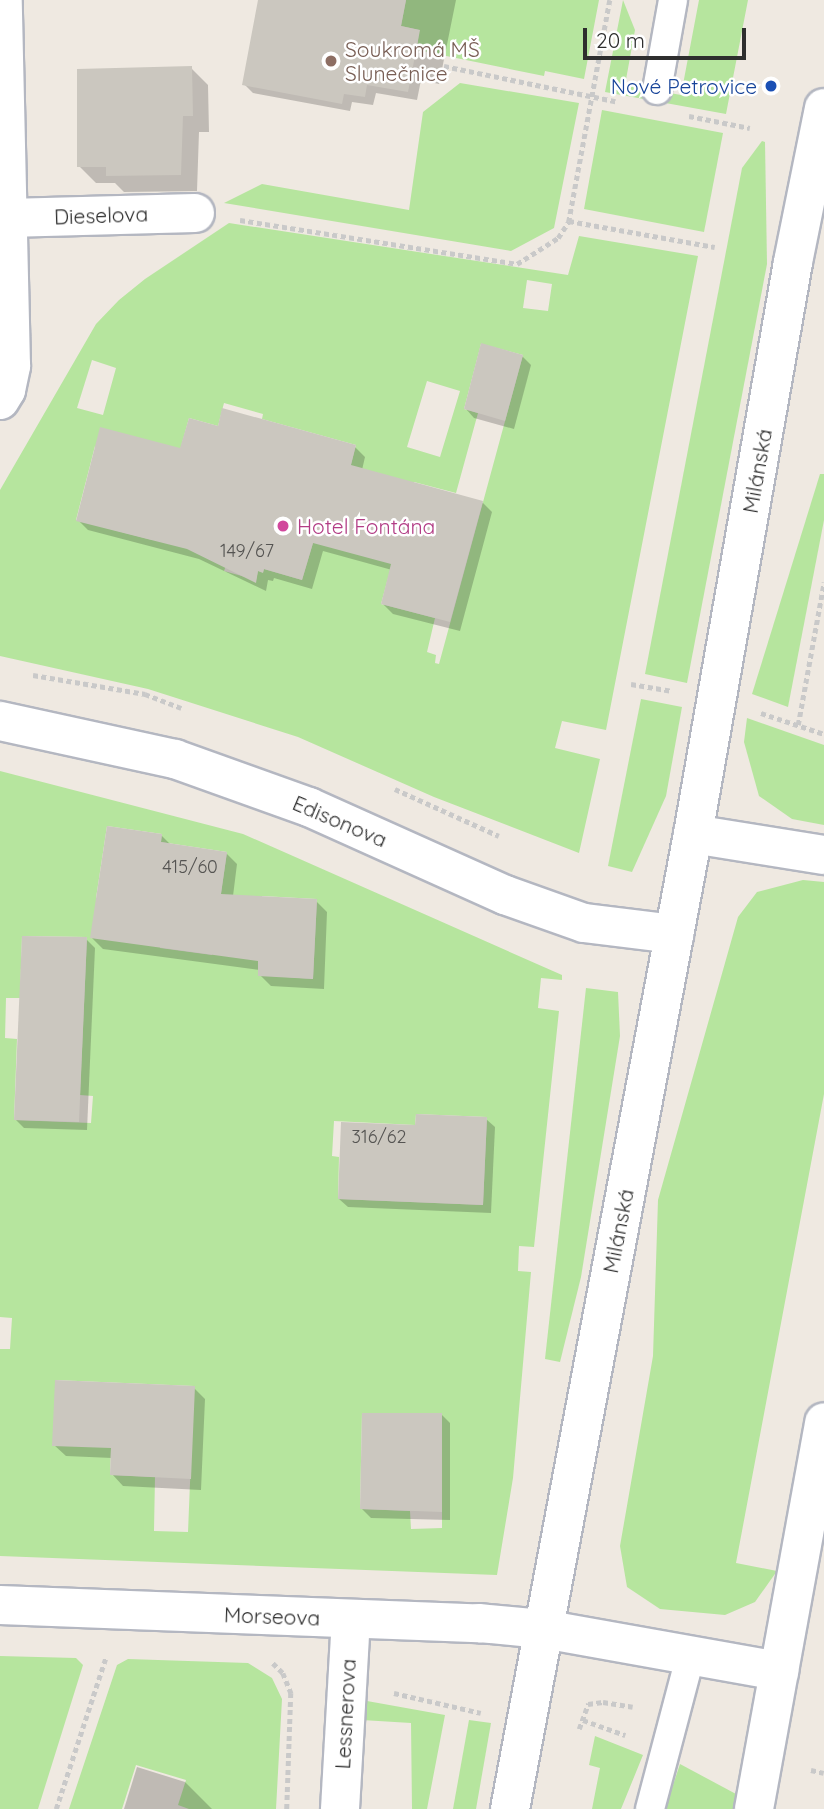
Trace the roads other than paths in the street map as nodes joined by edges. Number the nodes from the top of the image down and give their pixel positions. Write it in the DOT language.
graph roads {
  1 [pos="3,0"];
  2 [pos="673,0"];
  3 [pos="657,90"];
  4 [pos="824,108"];
  5 [pos="195,213"];
  6 [pos="8,218"];
  7 [pos="0,400"];
  8 [pos="0,721"];
  9 [pos="693,834"];
  10 [pos="824,855"];
  11 [pos="674,934"];
  12 [pos="824,1422"];
  13 [pos="0,1605"];
  14 [pos="351,1619"];
  15 [pos="543,1629"];
  16 [pos="691,1654"];
  17 [pos="779,1671"];
  18 [pos="340,1809"];
  19 [pos="510,1809"];
  20 [pos="650,1809"];
  21 [pos="754,1809"];
  1 -- 6 [label="street"];
  2 -- 3 [label="lane"];
  4 -- 9 [label="street, Milánská"];
  5 -- 6 [label="street, Dieselova"];
  6 -- 7 [label="street"];
  8 -- 11 [label="street, Edisonova"];
  9 -- 10 [label="street"];
  9 -- 11 [label="street, Milánská"];
  11 -- 15 [label="street, Milánská"];
  12 -- 17 [label="street"];
  13 -- 14 [label="street, Morseova"];
  14 -- 15 [label="street, Morseova"];
  14 -- 18 [label="street, Lessnerova"];
  15 -- 16 [label="street"];
  15 -- 19 [label="street, Milánská"];
  16 -- 17 [label="street"];
  16 -- 20 [label="lane"];
  17 -- 21 [label="street"];
}
